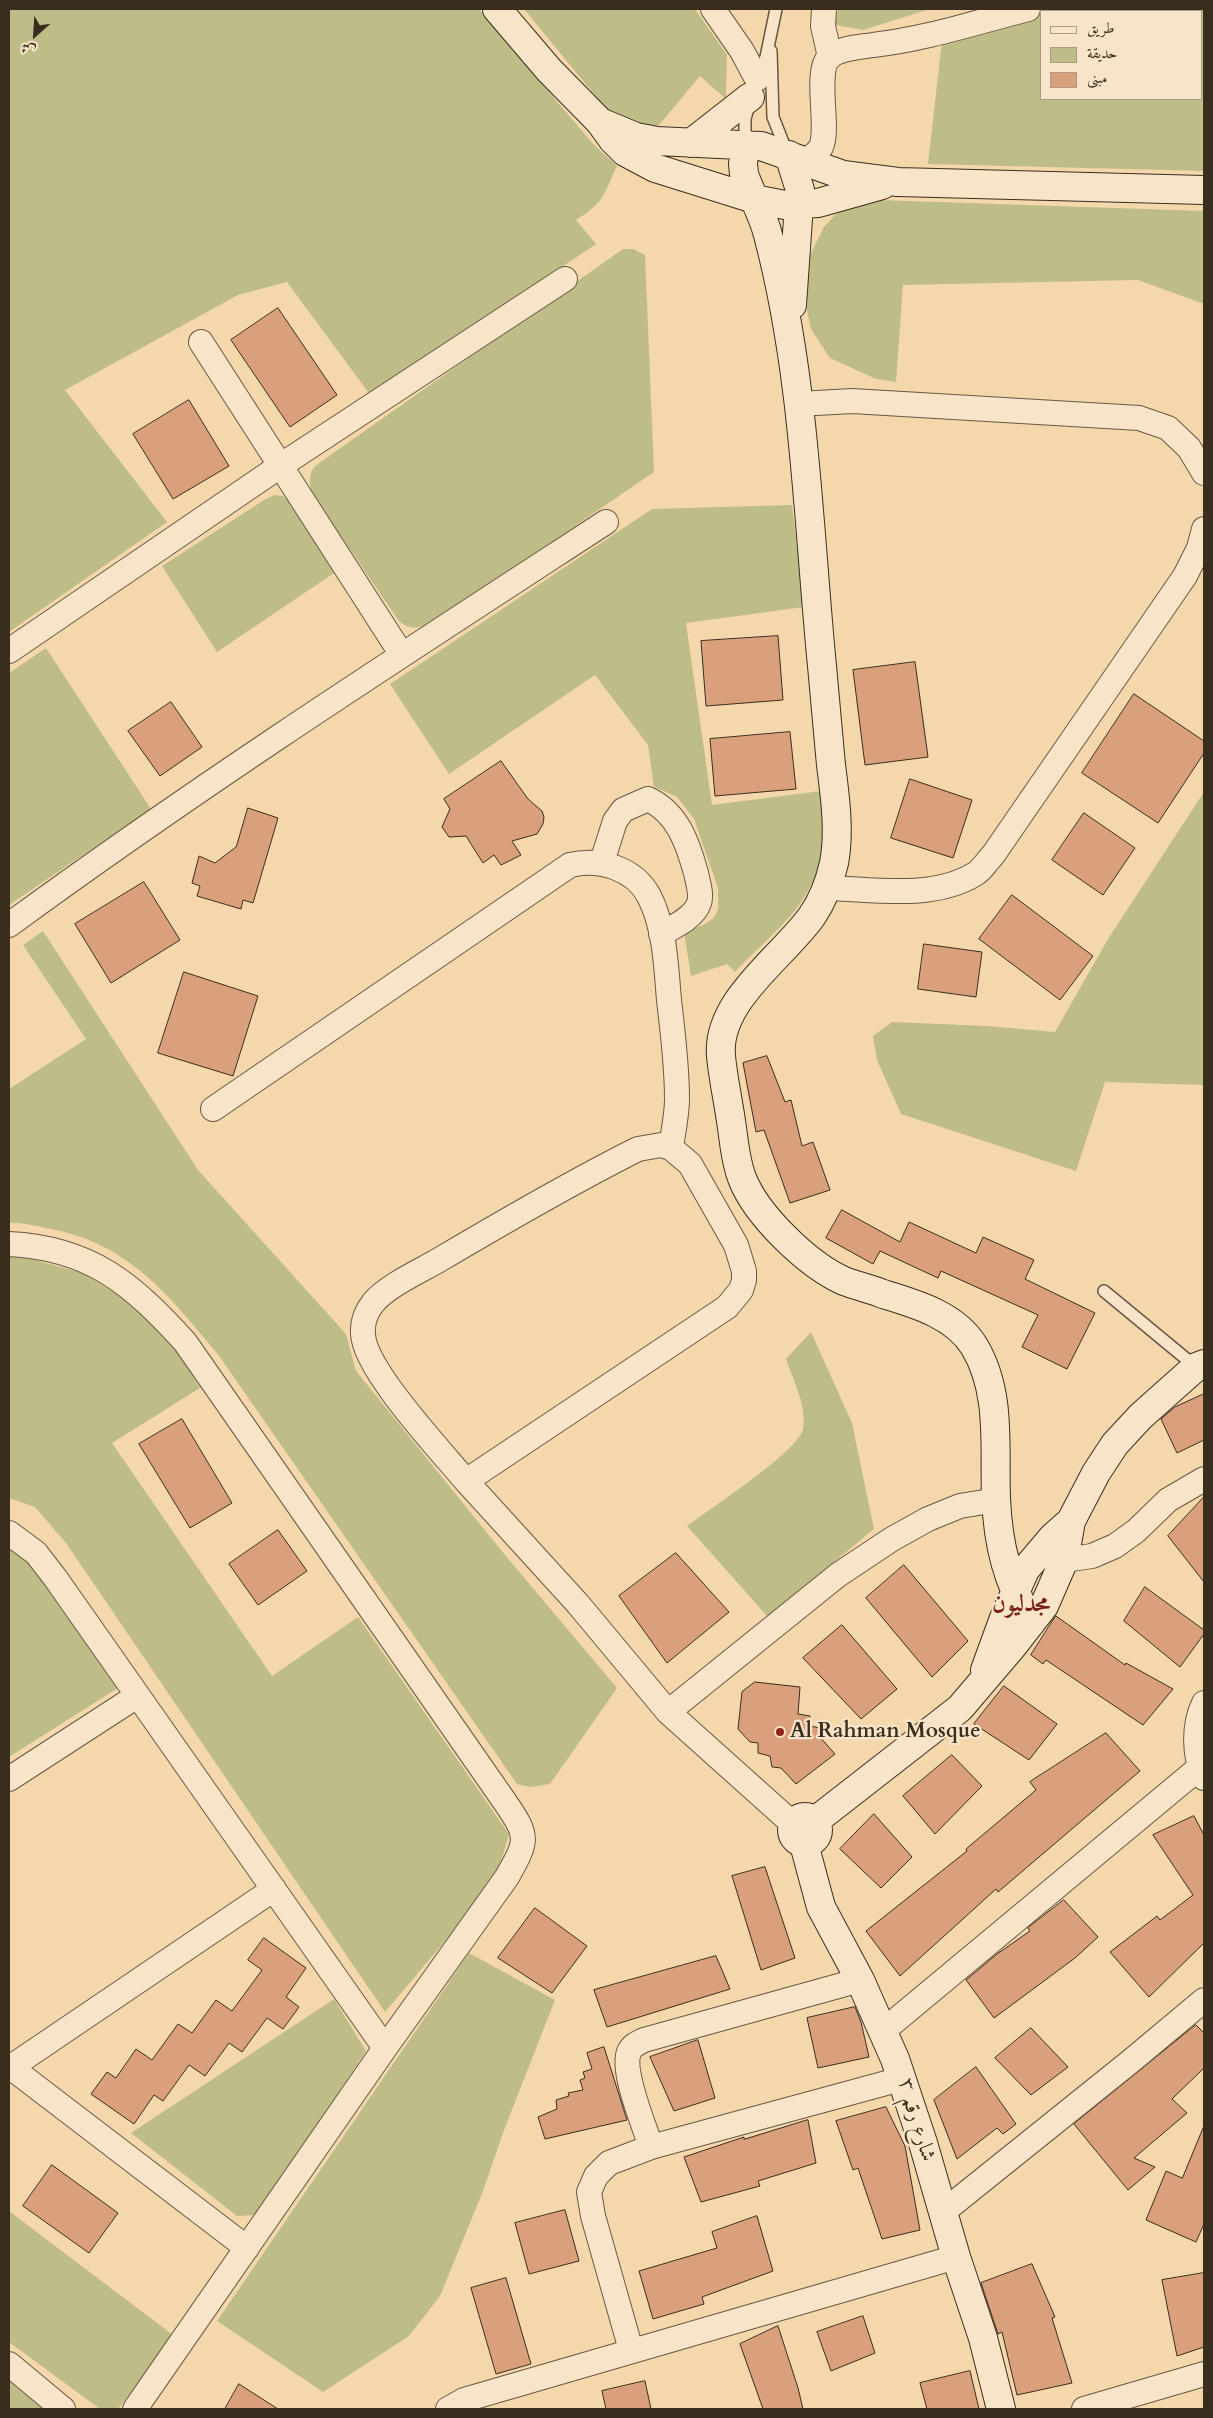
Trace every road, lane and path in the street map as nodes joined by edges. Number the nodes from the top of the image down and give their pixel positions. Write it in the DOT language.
graph roads {
  1 [pos="497,9"];
  2 [pos="713,9"];
  3 [pos="776,9"];
  4 [pos="824,9"];
  5 [pos="1028,9"];
  6 [pos="771,37"];
  7 [pos="830,57"];
  8 [pos="754,88"];
  9 [pos="600,122"];
  10 [pos="691,143"];
  11 [pos="745,144"];
  12 [pos="796,158"];
  13 [pos="898,182"];
  14 [pos="1204,190"];
  15 [pos="754,200"];
  16 [pos="800,206"];
  17 [pos="565,279"];
  18 [pos="790,336"];
  19 [pos="201,342"];
  20 [pos="799,404"];
  21 [pos="280,466"];
  22 [pos="1204,473"];
  23 [pos="606,522"];
  24 [pos="1204,529"];
  25 [pos="9,651"];
  26 [pos="402,655"];
  27 [pos="602,862"];
  28 [pos="828,888"];
  29 [pos="9,924"];
  30 [pos="661,934"];
  31 [pos="212,1110"];
  32 [pos="671,1148"];
  33 [pos="9,1244"];
  34 [pos="1104,1291"];
  35 [pos="1200,1366"];
  36 [pos="1204,1479"];
  37 [pos="466,1481"];
  38 [pos="996,1500"];
  39 [pos="1070,1521"];
  40 [pos="9,1533"];
  41 [pos="1064,1560"];
  42 [pos="1015,1594"];
  43 [pos="1031,1624"];
  44 [pos="982,1681"];
  45 [pos="137,1696"];
  46 [pos="1204,1703"];
  47 [pos="668,1712"];
  48 [pos="1202,1773"];
  49 [pos="9,1779"];
  50 [pos="804,1830"];
  51 [pos="274,1889"];
  52 [pos="860,1980"];
  53 [pos="1204,2000"];
  54 [pos="883,2031"];
  55 [pos="385,2048"];
  56 [pos="10,2066"];
  57 [pos="901,2079"];
  58 [pos="651,2147"];
  59 [pos="943,2212"];
  60 [pos="247,2248"];
  61 [pos="956,2257"];
  62 [pos="632,2350"];
  63 [pos="9,2364"];
  64 [pos="1204,2374"];
  65 [pos="64,2409"];
  66 [pos="135,2409"];
  67 [pos="448,2409"];
  68 [pos="1001,2409"];
  69 [pos="1084,2409"];
  1 -- 9 [label="street"];
  2 -- 8 [label="street"];
  3 -- 6 [label="lane"];
  4 -- 7 [label="street"];
  5 -- 7 [label="street"];
  6 -- 8 [label="lane"];
  6 -- 12 [label="lane"];
  7 -- 12 [label="street"];
  8 -- 10 [label="street"];
  8 -- 11 [label="lane"];
  9 -- 10 [label="street"];
  9 -- 15 [label="street"];
  10 -- 11 [label="street"];
  11 -- 12 [label="street"];
  11 -- 15 [label="street"];
  12 -- 13 [label="street"];
  12 -- 16 [label="street"];
  13 -- 14 [label="street"];
  13 -- 16 [label="street"];
  15 -- 16 [label="street"];
  15 -- 18 [label="street"];
  16 -- 18 [label="street"];
  17 -- 21 [label="street"];
  18 -- 20 [label="street"];
  19 -- 21 [label="street"];
  20 -- 22 [label="street"];
  20 -- 28 [label="street"];
  21 -- 25 [label="street"];
  21 -- 26 [label="street"];
  23 -- 26 [label="street"];
  24 -- 28 [label="street"];
  26 -- 29 [label="street"];
  27 -- 30 [label="street"];
  27 -- 30 [label="street"];
  27 -- 31 [label="street"];
  28 -- 38 [label="street"];
  30 -- 32 [label="street"];
  32 -- 37 [label="street"];
  32 -- 37 [label="street"];
  33 -- 55 [label="street"];
  34 -- 35 [label="lane"];
  35 -- 39 [label="street"];
  36 -- 41 [label="street"];
  37 -- 47 [label="street"];
  38 -- 42 [label="street"];
  38 -- 47 [label="street"];
  39 -- 41 [label="street"];
  39 -- 42 [label="street"];
  40 -- 45 [label="street"];
  41 -- 43 [label="street"];
  42 -- 43 [label="street"];
  42 -- 44 [label="street"];
  43 -- 44 [label="street"];
  44 -- 50 [label="street"];
  45 -- 49 [label="street"];
  45 -- 51 [label="street"];
  46 -- 48 [label="street"];
  47 -- 50 [label="street"];
  48 -- 54 [label="street"];
  50 -- 52 [label="street, شارع رقم ٣"];
  51 -- 55 [label="street"];
  51 -- 56 [label="street"];
  52 -- 54 [label="street, شارع رقم ٣"];
  52 -- 58 [label="street"];
  53 -- 59 [label="street"];
  54 -- 57 [label="street, شارع رقم ٣"];
  55 -- 60 [label="street"];
  56 -- 60 [label="street"];
  57 -- 58 [label="street"];
  57 -- 59 [label="street, شارع رقم ٣"];
  58 -- 62 [label="street"];
  59 -- 61 [label="street, شارع رقم ٣"];
  60 -- 66 [label="street"];
  61 -- 62 [label="street"];
  61 -- 68 [label="street, شارع رقم ٣"];
  62 -- 67 [label="street"];
  63 -- 65 [label="street"];
  64 -- 69 [label="street"];
}
